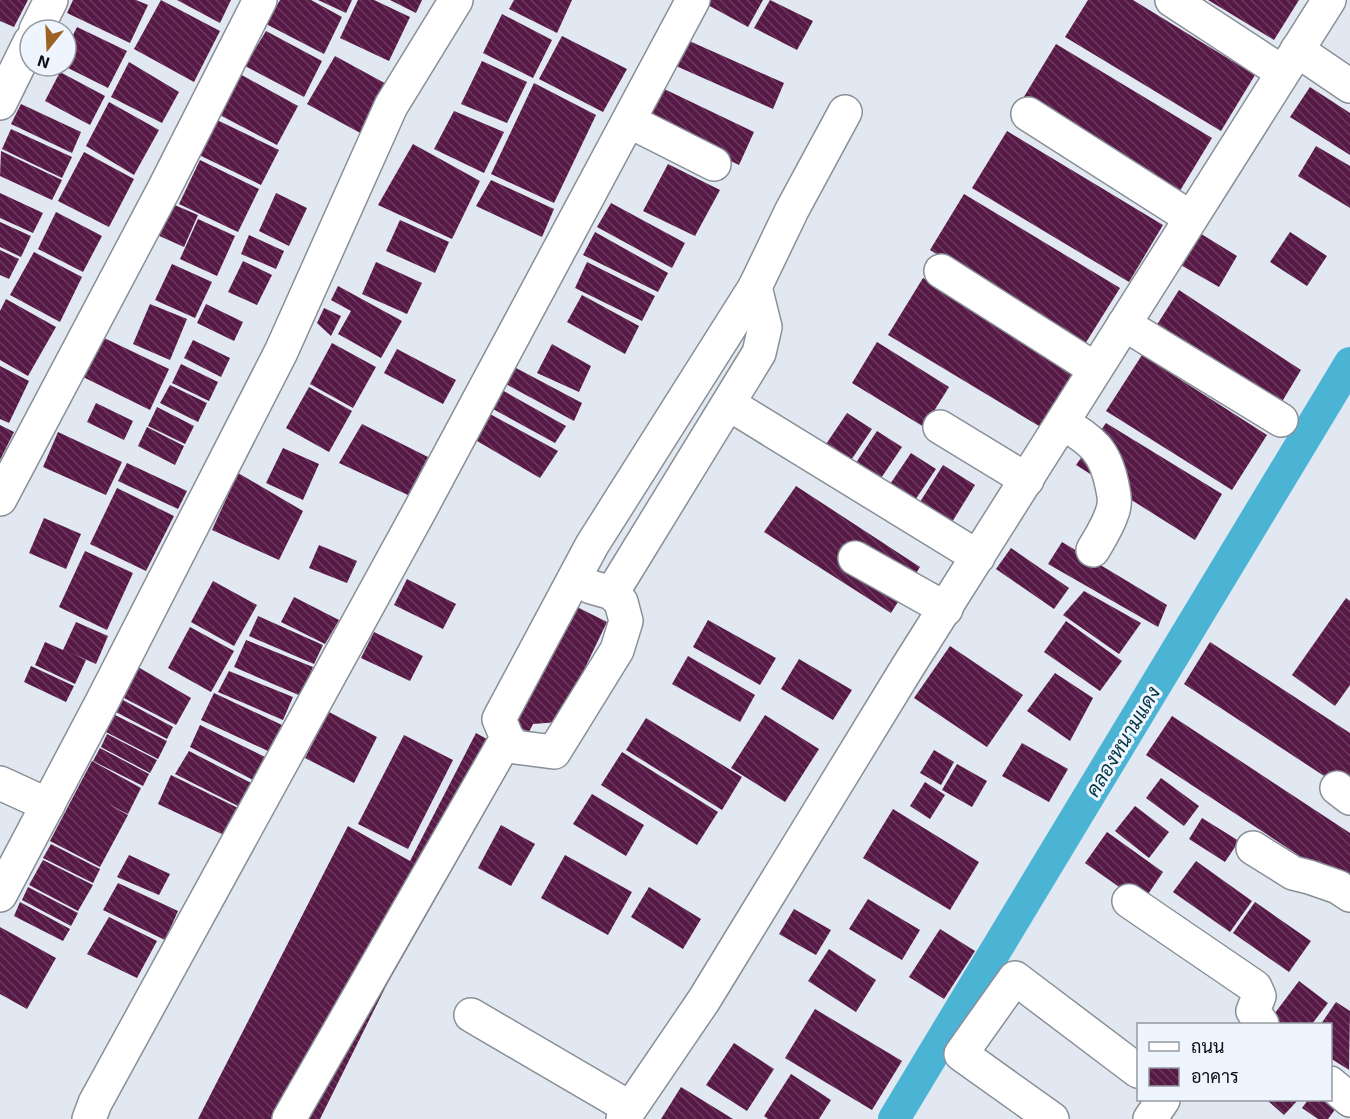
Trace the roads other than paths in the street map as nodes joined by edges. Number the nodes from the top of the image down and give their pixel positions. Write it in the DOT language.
graph roads {
  1 [pos="51,0"];
  2 [pos="260,0"];
  3 [pos="456,0"];
  4 [pos="693,0"];
  5 [pos="1172,0"];
  6 [pos="1329,0"];
  7 [pos="42,18"];
  8 [pos="1289,61"];
  9 [pos="18,66"];
  10 [pos="1350,86"];
  11 [pos="0,103"];
  12 [pos="845,112"];
  13 [pos="1028,114"];
  14 [pos="630,121"];
  15 [pos="714,164"];
  16 [pos="1191,218"];
  17 [pos="941,271"];
  18 [pos="754,287"];
  19 [pos="1124,324"];
  20 [pos="1095,369"];
  21 [pos="729,404"];
  22 [pos="1281,420"];
  23 [pos="1063,423"];
  24 [pos="940,427"];
  25 [pos="1027,480"];
  26 [pos="0,499"];
  27 [pos="1093,550"];
  28 [pos="978,557"];
  29 [pos="855,558"];
  30 [pos="566,592"];
  31 [pos="612,593"];
  32 [pos="946,609"];
  33 [pos="507,738"];
  34 [pos="0,783"];
  35 [pos="48,805"];
  36 [pos="1253,848"];
  37 [pos="0,895"];
  38 [pos="1350,895"];
  39 [pos="1130,901"];
  40 [pos="471,1015"];
  41 [pos="1261,1023"];
  42 [pos="1137,1070"];
  43 [pos="1332,1085"];
  44 [pos="1350,1100"];
  45 [pos="1162,1101"];
  46 [pos="1350,1105"];
  47 [pos="627,1113"];
  48 [pos="88,1119"];
  49 [pos="289,1119"];
  50 [pos="1052,1119"];
  51 [pos="1150,1119"];
  52 [pos="1340,1119"];
  1 -- 7 [label="street"];
  2 -- 26 [label="street"];
  3 -- 35 [label="street"];
  4 -- 14 [label="street"];
  5 -- 8 [label="street"];
  6 -- 8 [label="street"];
  8 -- 10 [label="street"];
  8 -- 16 [label="street"];
  9 -- 11 [label="street"];
  12 -- 18 [label="street"];
  13 -- 16 [label="street"];
  14 -- 15 [label="street"];
  14 -- 48 [label="street"];
  16 -- 19 [label="street"];
  17 -- 20 [label="street"];
  18 -- 21 [label="street"];
  18 -- 30 [label="street"];
  19 -- 20 [label="street"];
  19 -- 22 [label="street"];
  20 -- 23 [label="street"];
  21 -- 28 [label="street"];
  21 -- 31 [label="street"];
  23 -- 25 [label="street"];
  23 -- 27 [label="street"];
  24 -- 25 [label="street"];
  25 -- 28 [label="street"];
  28 -- 32 [label="street"];
  29 -- 32 [label="street"];
  30 -- 31 [label="street"];
  30 -- 33 [label="street"];
  31 -- 33 [label="street"];
  32 -- 47 [label="street"];
  33 -- 49 [label="street"];
  34 -- 35 [label="street"];
  35 -- 37 [label="street"];
  36 -- 38 [label="street"];
  39 -- 41 [label="street"];
  40 -- 47 [label="street"];
  42 -- 50 [label="street"];
  43 -- 44 [label="street"];
  45 -- 51 [label="street"];
  46 -- 52 [label="street"];
}
